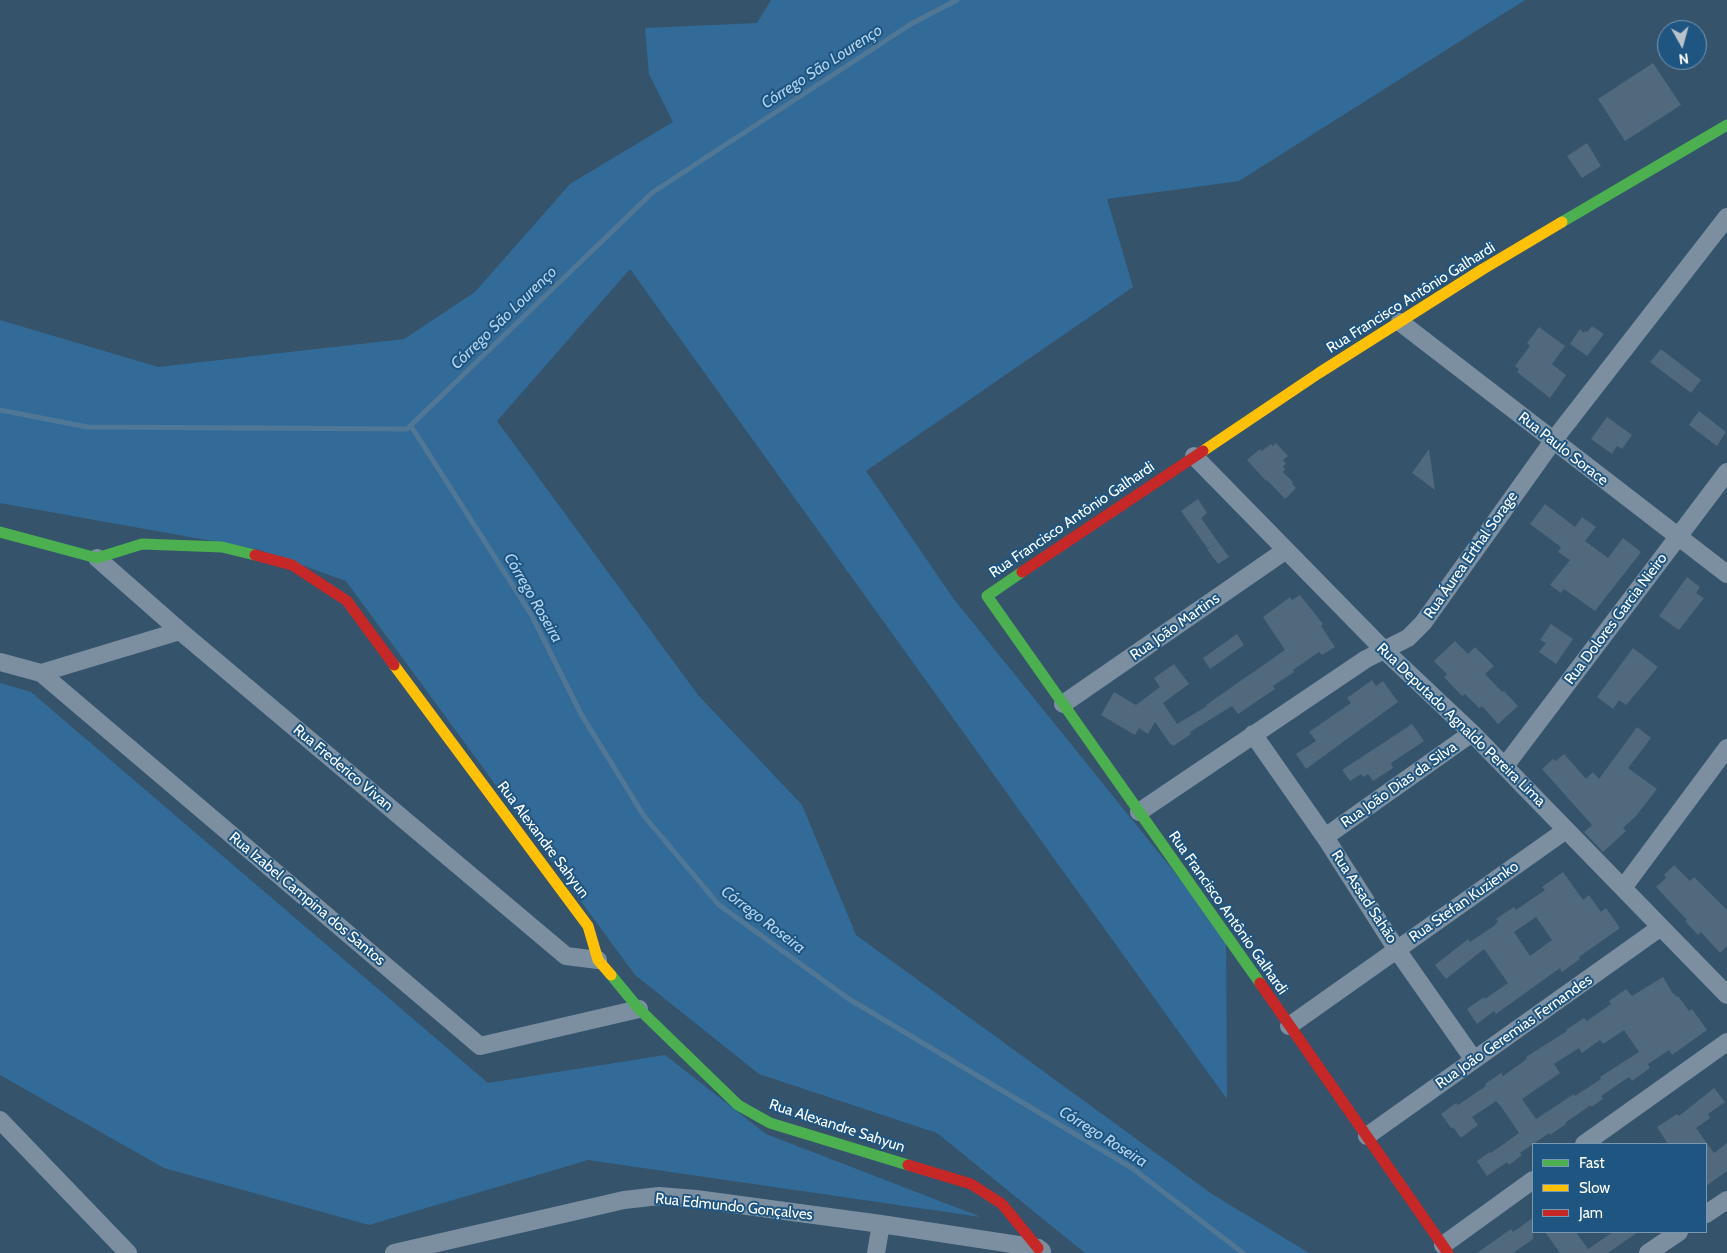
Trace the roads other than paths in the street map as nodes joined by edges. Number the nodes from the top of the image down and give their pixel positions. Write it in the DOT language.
graph roads {
  1 [pos="1727,125"];
  2 [pos="1727,216"];
  3 [pos="1400,322"];
  4 [pos="1553,441"];
  5 [pos="1194,456"];
  6 [pos="1727,472"];
  7 [pos="0,532"];
  8 [pos="1678,537"];
  9 [pos="1286,550"];
  10 [pos="97,558"];
  11 [pos="1727,574"];
  12 [pos="180,631"];
  13 [pos="1384,650"];
  14 [pos="0,662"];
  15 [pos="41,673"];
  16 [pos="1063,704"];
  17 [pos="1472,733"];
  18 [pos="1253,734"];
  19 [pos="1727,748"];
  20 [pos="1505,766"];
  21 [pos="1139,812"];
  22 [pos="1566,830"];
  23 [pos="1325,837"];
  24 [pos="1623,888"];
  25 [pos="1661,927"];
  26 [pos="1397,950"];
  27 [pos="598,960"];
  28 [pos="1727,995"];
  29 [pos="639,1009"];
  30 [pos="1289,1026"];
  31 [pos="1727,1042"];
  32 [pos="1474,1060"];
  33 [pos="0,1120"];
  34 [pos="1367,1136"];
  35 [pos="1585,1143"];
  36 [pos="1532,1181"];
  37 [pos="1727,1200"];
  38 [pos="1707,1213"];
  39 [pos="881,1224"];
  40 [pos="1678,1233"];
  41 [pos="1445,1249"];
  42 [pos="1042,1250"];
  43 [pos="128,1253"];
  44 [pos="394,1253"];
  45 [pos="876,1253"];
  46 [pos="1648,1253"];
  1 -- 3 [label="street, Rua Francisco Antônio Galhardi"];
  2 -- 4 [label="street, Rua Áurea Erthal Sorage"];
  3 -- 4 [label="street, Rua Paulo Sorace"];
  3 -- 5 [label="street, Rua Francisco Antônio Galhardi"];
  4 -- 8 [label="street, Rua Paulo Sorace"];
  4 -- 13 [label="street, Rua Áurea Erthal Sorage"];
  5 -- 9 [label="street, Rua Deputado Agnaldo Pereira Lima"];
  5 -- 16 [label="street, Rua Francisco Antônio Galhardi"];
  6 -- 8 [label="street, Rua Dolores Garcia Nieiro"];
  7 -- 10 [label="street"];
  8 -- 11 [label="street, Rua Paulo Sorace"];
  8 -- 20 [label="street, Rua Dolores Garcia Nieiro"];
  9 -- 13 [label="street, Rua Deputado Agnaldo Pereira Lima"];
  9 -- 16 [label="street, Rua João Martins"];
  10 -- 12 [label="street, Rua Frederico Vivan"];
  10 -- 27 [label="street, Rua Alexandre Sahyun"];
  12 -- 15 [label="street"];
  12 -- 27 [label="street, Rua Frederico Vivan"];
  13 -- 17 [label="street, Rua Deputado Agnaldo Pereira Lima"];
  13 -- 18 [label="street, Rua Áurea Erthal Sorage"];
  14 -- 15 [label="street, Rua Izabel Campina dos Santos"];
  15 -- 29 [label="street, Rua Izabel Campina dos Santos"];
  16 -- 21 [label="street, Rua Francisco Antônio Galhardi"];
  17 -- 20 [label="street, Rua Deputado Agnaldo Pereira Lima"];
  17 -- 23 [label="street, Rua João Dias da Silva"];
  18 -- 21 [label="street, Rua Áurea Erthal Sorage"];
  18 -- 23 [label="street, Rua Assad Sahão"];
  19 -- 24 [label="street"];
  20 -- 22 [label="street, Rua Deputado Agnaldo Pereira Lima"];
  21 -- 30 [label="street, Rua Francisco Antônio Galhardi"];
  22 -- 24 [label="street, Rua Deputado Agnaldo Pereira Lima"];
  22 -- 26 [label="street, Rua Stefan Kuzienko"];
  23 -- 26 [label="street, Rua Assad Sahão"];
  24 -- 25 [label="street, Rua Deputado Agnaldo Pereira Lima"];
  25 -- 28 [label="street, Rua Deputado Agnaldo Pereira Lima"];
  25 -- 32 [label="street, Rua João Geremias Fernandes"];
  26 -- 30 [label="street, Rua Stefan Kuzienko"];
  26 -- 32 [label="street, Rua Assad Sahão"];
  27 -- 29 [label="street, Rua Alexandre Sahyun"];
  29 -- 42 [label="street, Rua Alexandre Sahyun"];
  30 -- 34 [label="street, Rua Francisco Antônio Galhardi"];
  31 -- 35 [label="street"];
  32 -- 34 [label="street, Rua João Geremias Fernandes"];
  33 -- 43 [label="street"];
  34 -- 41 [label="street, Rua Francisco Antônio Galhardi"];
  36 -- 41 [label="street"];
  37 -- 38 [label="street"];
  39 -- 42 [label="street, Rua Edmundo Gonçalves"];
  39 -- 44 [label="street, Rua Edmundo Gonçalves"];
  39 -- 45 [label="street"];
  40 -- 46 [label="street"];
}
